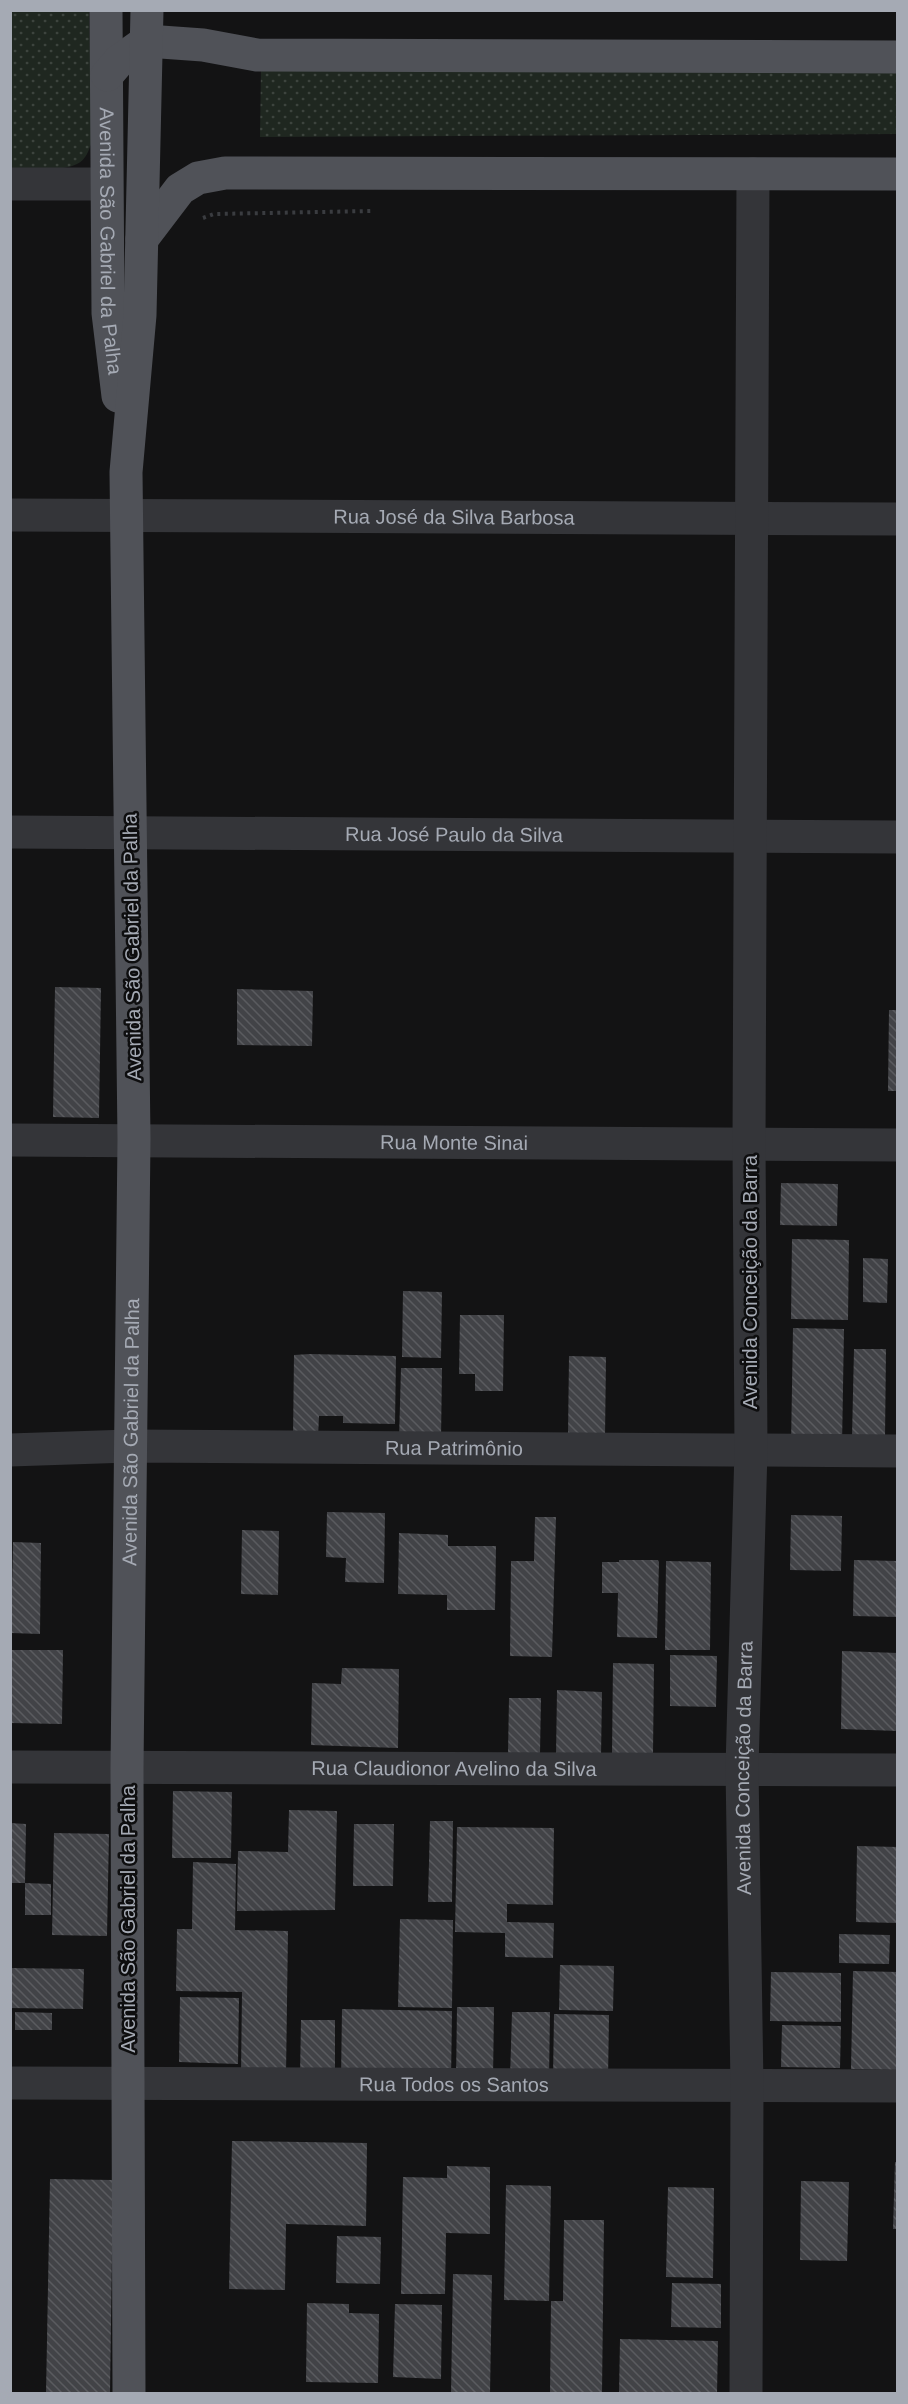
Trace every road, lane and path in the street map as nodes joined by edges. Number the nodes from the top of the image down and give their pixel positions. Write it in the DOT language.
graph roads {
  1 [pos="106,10"];
  2 [pos="147,26"];
  3 [pos="897,57"];
  4 [pos="107,75"];
  5 [pos="753,174"];
  6 [pos="897,174"];
  7 [pos="10,184"];
  8 [pos="106,184"];
  9 [pos="375,211"];
  10 [pos="197,221"];
  11 [pos="142,239"];
  12 [pos="126,472"];
  13 [pos="10,514"];
  14 [pos="126,515"];
  15 [pos="751,518"];
  16 [pos="897,519"];
  17 [pos="10,832"];
  18 [pos="130,832"];
  19 [pos="750,836"];
  20 [pos="897,837"];
  21 [pos="135,1139"];
  22 [pos="10,1140"];
  23 [pos="748,1143"];
  24 [pos="897,1145"];
  25 [pos="129,1446"];
  26 [pos="10,1450"];
  27 [pos="751,1450"];
  28 [pos="897,1451"];
  29 [pos="10,1767"];
  30 [pos="127,1768"];
  31 [pos="742,1768"];
  32 [pos="897,1770"];
  33 [pos="10,2083"];
  34 [pos="129,2083"];
  35 [pos="747,2086"];
  36 [pos="897,2086"];
  37 [pos="129,2394"];
  38 [pos="746,2394"];
  1 -- 4 [label="main road, Avenida São Gabriel da Palha"];
  2 -- 3 [label="main road"];
  2 -- 4 [label="main road"];
  2 -- 11 [label="main road, Avenida São Gabriel da Palha"];
  4 -- 8 [label="main road, Avenida São Gabriel da Palha"];
  5 -- 6 [label="main road"];
  5 -- 11 [label="main road"];
  5 -- 15 [label="street, Avenida Conceição da Barra"];
  7 -- 8 [label="street"];
  8 -- 12 [label="main road, Avenida São Gabriel da Palha"];
  9 -- 10 [label="path"];
  11 -- 12 [label="main road, Avenida São Gabriel da Palha"];
  12 -- 14 [label="main road, Avenida São Gabriel da Palha"];
  13 -- 14 [label="street, Rua José da Silva Barbosa"];
  14 -- 15 [label="street, Rua José da Silva Barbosa"];
  14 -- 18 [label="main road, Avenida São Gabriel da Palha"];
  15 -- 16 [label="street, Rua José da Silva Barbosa"];
  15 -- 19 [label="street, Avenida Conceição da Barra"];
  17 -- 18 [label="street, Rua José Paulo da Silva"];
  18 -- 19 [label="street, Rua José Paulo da Silva"];
  18 -- 21 [label="main road, Avenida São Gabriel da Palha"];
  19 -- 20 [label="street, Rua José Paulo da Silva"];
  19 -- 23 [label="street, Avenida Conceição da Barra"];
  21 -- 22 [label="street, Rua Monte Sinai"];
  21 -- 23 [label="street, Rua Monte Sinai"];
  21 -- 25 [label="main road, Avenida São Gabriel da Palha"];
  23 -- 24 [label="street, Rua Monte Sinai"];
  23 -- 27 [label="street, Avenida Conceição da Barra"];
  25 -- 26 [label="street, Rua Patrimônio"];
  25 -- 27 [label="street, Rua Patrimônio"];
  25 -- 30 [label="main road, Avenida São Gabriel da Palha"];
  27 -- 28 [label="street, Rua Patrimônio"];
  27 -- 31 [label="street, Avenida Conceição da Barra"];
  29 -- 30 [label="street, Rua Claudionor Avelino da Silva"];
  30 -- 31 [label="street, Rua Claudionor Avelino da Silva"];
  30 -- 34 [label="main road, Avenida São Gabriel da Palha"];
  31 -- 32 [label="street, Rua Claudionor Avelino da Silva"];
  31 -- 35 [label="street, Avenida Conceição da Barra"];
  33 -- 34 [label="street, Rua Todos os Santos"];
  34 -- 35 [label="street, Rua Todos os Santos"];
  34 -- 37 [label="main road, Avenida São Gabriel da Palha"];
  35 -- 36 [label="street, Rua Todos os Santos"];
  35 -- 38 [label="street, Avenida Conceição da Barra"];
}
